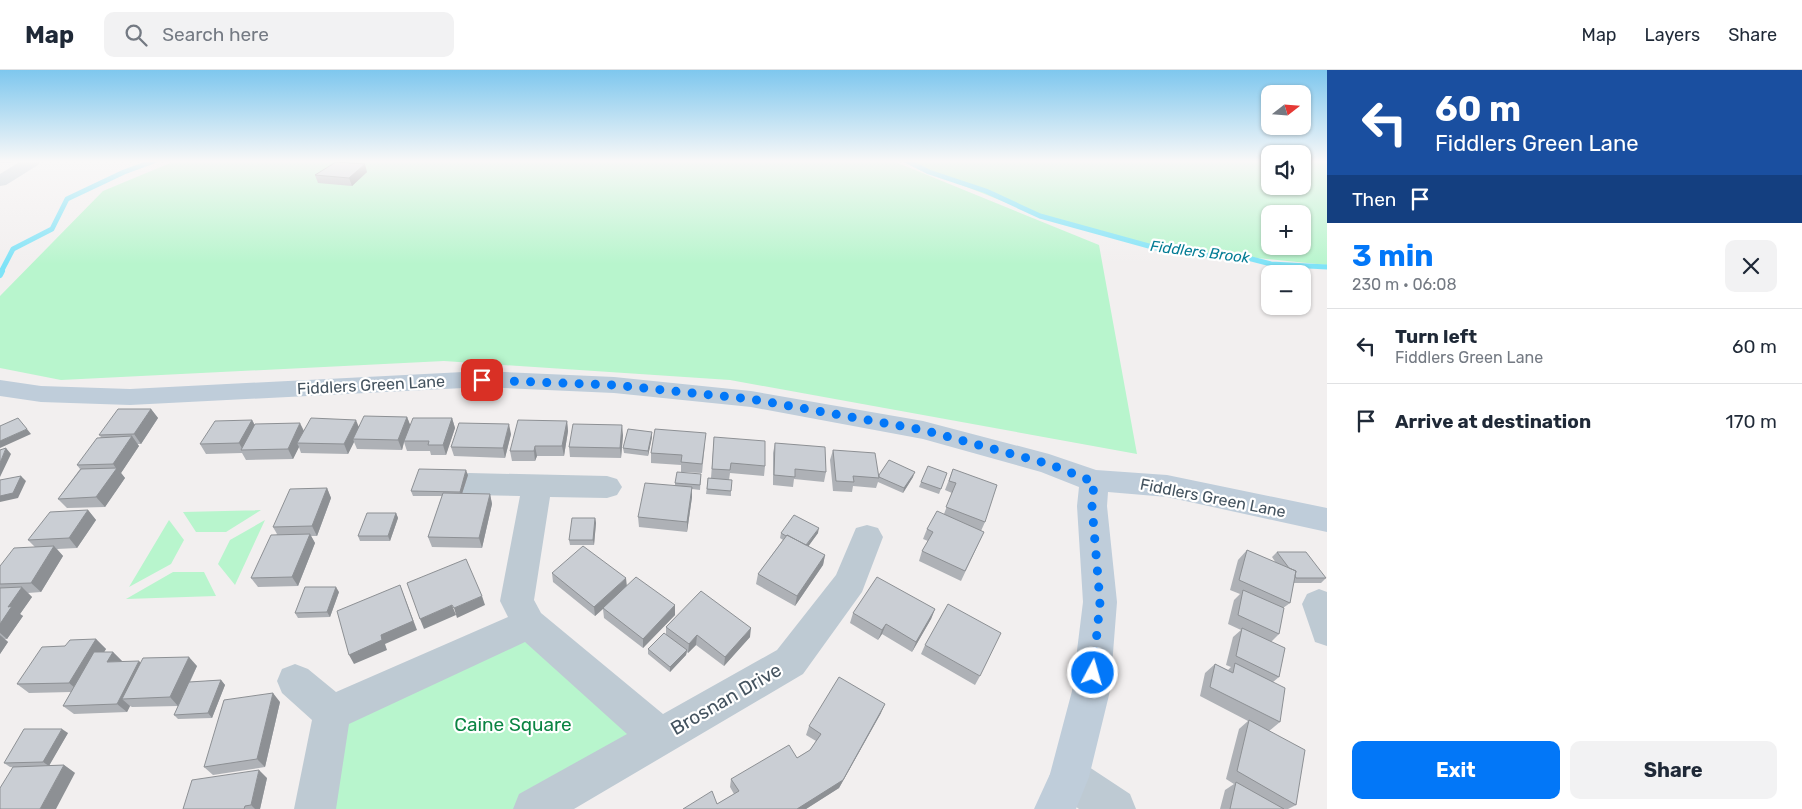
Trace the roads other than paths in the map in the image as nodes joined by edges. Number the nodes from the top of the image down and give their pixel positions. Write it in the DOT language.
graph roads {
  1 [pos="0,388"];
  2 [pos="1094,482"];
  3 [pos="469,484"];
  4 [pos="537,486"];
  5 [pos="607,487"];
  6 [pos="1327,520"];
  7 [pos="867,537"];
  8 [pos="529,624"];
  9 [pos="295,681"];
  10 [pos="332,713"];
  11 [pos="660,737"];
  12 [pos="1062,793"];
  13 [pos="315,809"];
  14 [pos="534,809"];
  15 [pos="1115,809"];
  1 -- 2 [label="street, Fiddlers Green Lane"];
  2 -- 6 [label="street, Fiddlers Green Lane"];
  2 -- 12 [label="street"];
  3 -- 4 [label="street"];
  4 -- 5 [label="street"];
  4 -- 8 [label="street"];
  7 -- 11 [label="street, Brosnan Drive"];
  8 -- 10 [label="street"];
  8 -- 11 [label="street"];
  9 -- 10 [label="street"];
  10 -- 13 [label="street"];
  11 -- 14 [label="street, Brosnan Drive"];
  12 -- 15 [label="street"];
}
